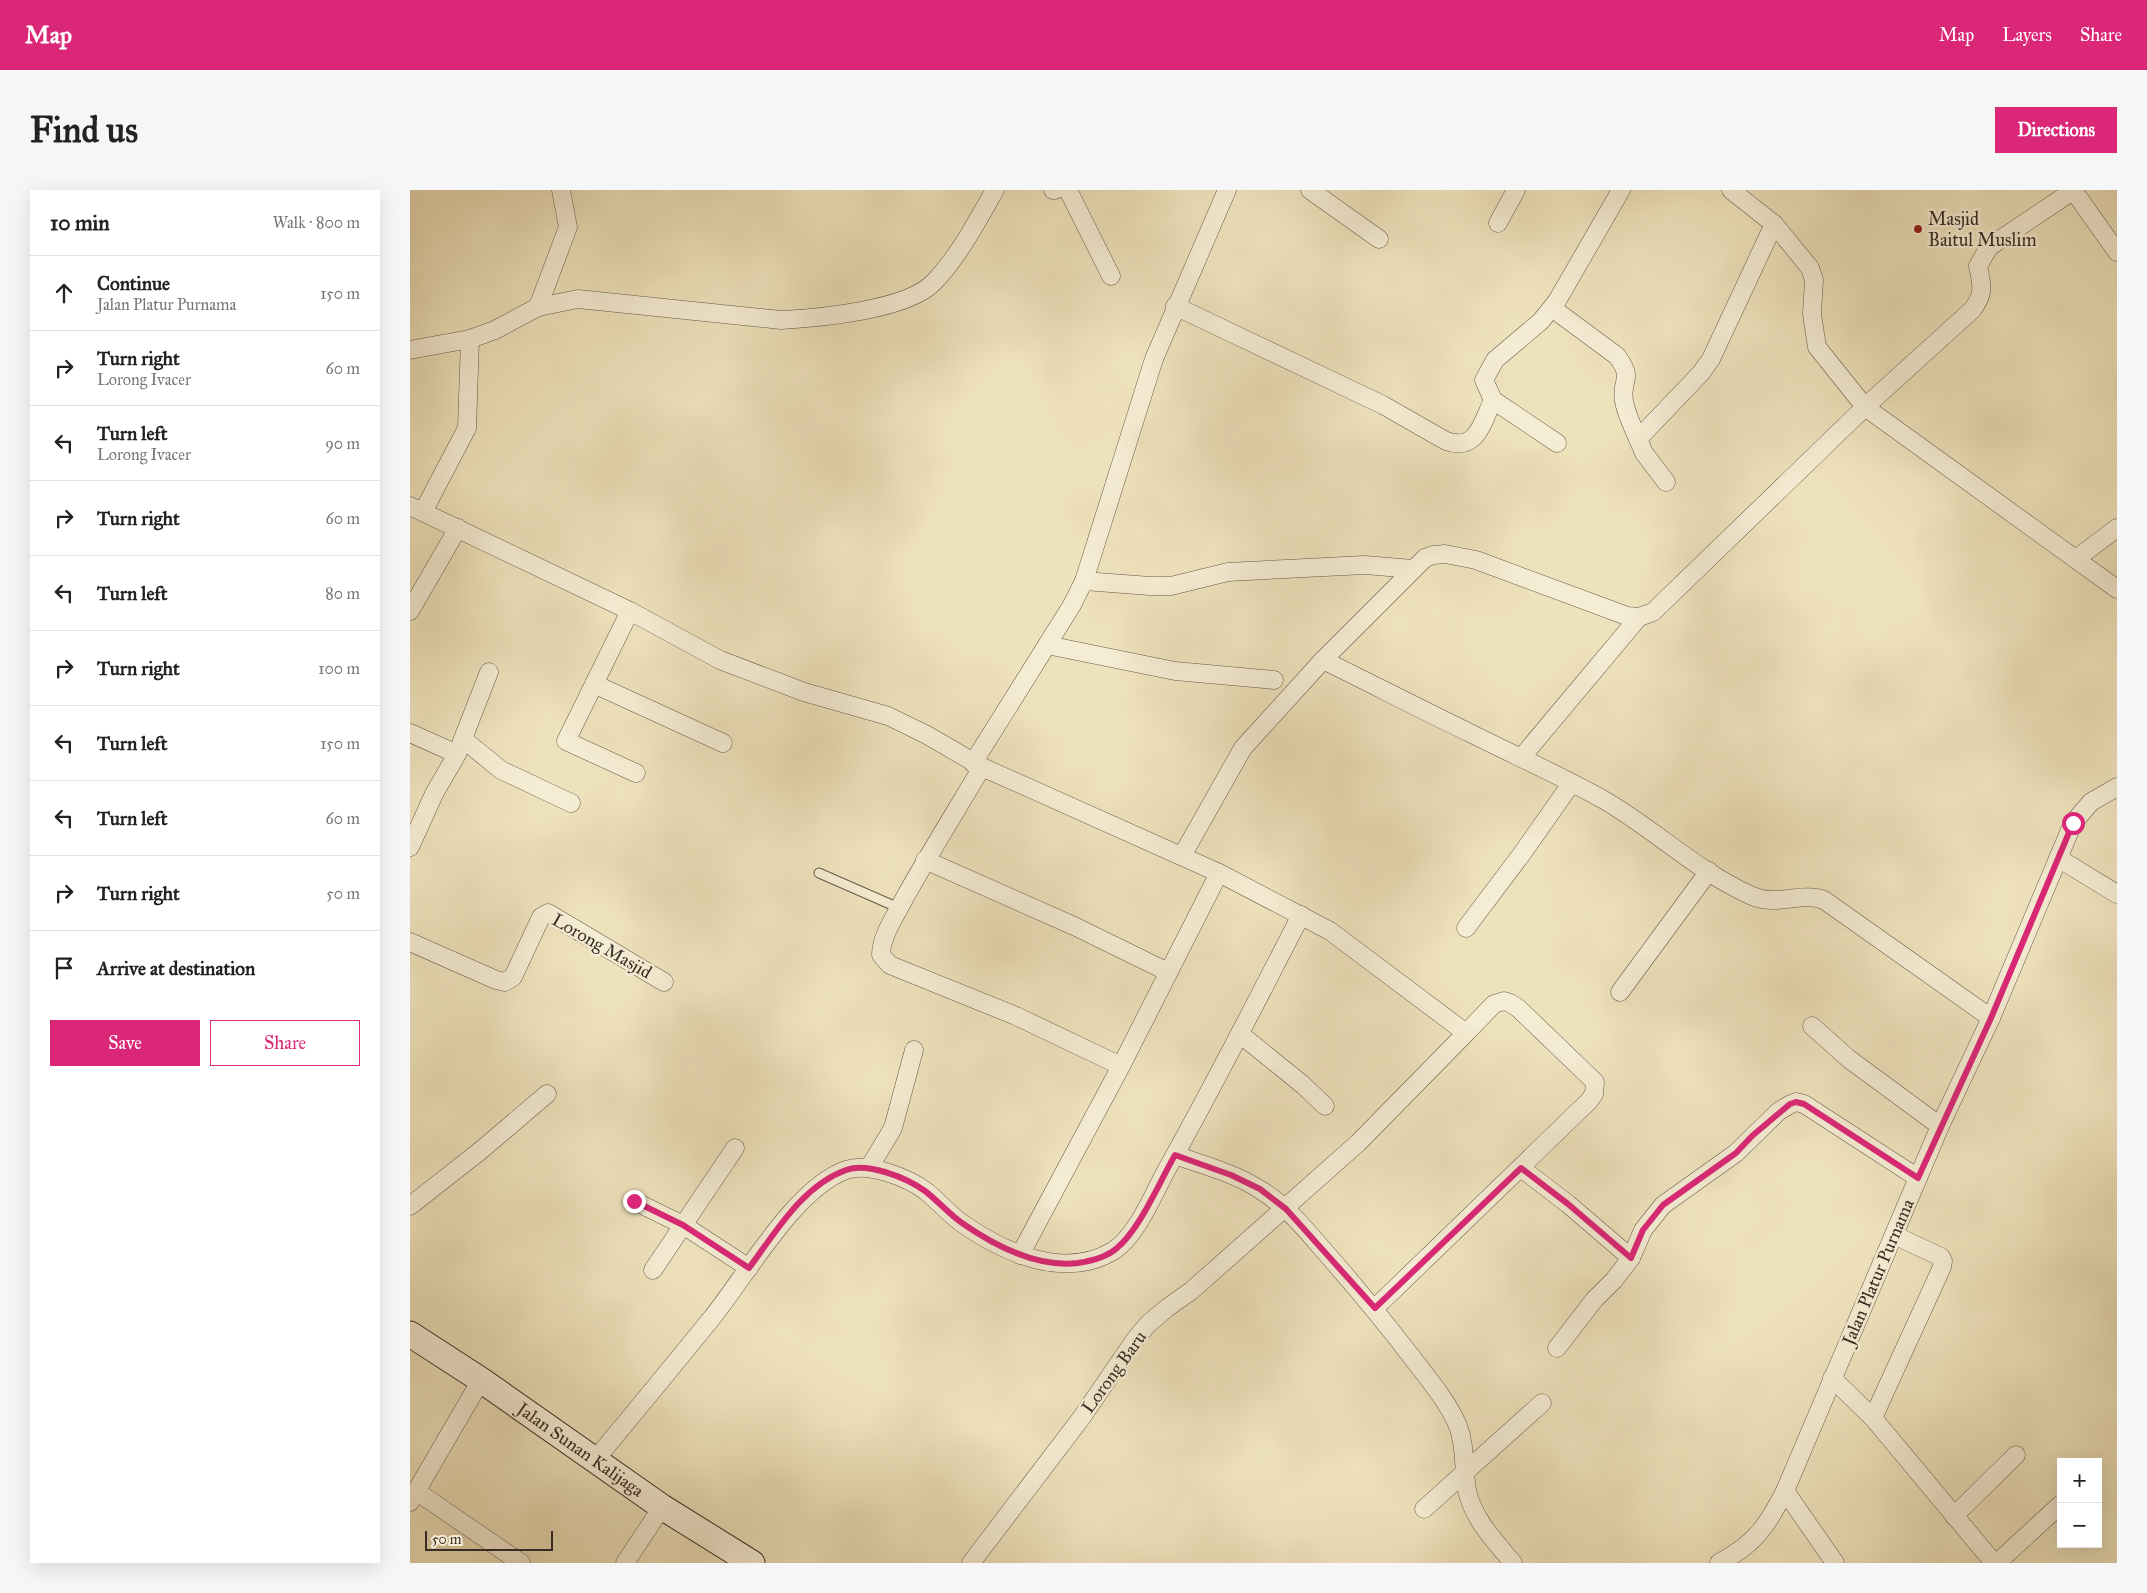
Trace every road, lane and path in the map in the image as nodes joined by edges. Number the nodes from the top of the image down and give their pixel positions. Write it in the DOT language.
graph roads {
  1 [pos="561,190"];
  2 [pos="995,190"];
  3 [pos="1068,190"];
  4 [pos="1227,190"];
  5 [pos="1310,190"];
  6 [pos="1621,190"];
  7 [pos="1731,190"];
  8 [pos="2074,190"];
  9 [pos="1512,191"];
  10 [pos="1498,223"];
  11 [pos="1774,224"];
  12 [pos="1379,239"];
  13 [pos="2117,252"];
  14 [pos="1111,276"];
  15 [pos="1175,306"];
  16 [pos="538,307"];
  17 [pos="1552,308"];
  18 [pos="470,339"];
  19 [pos="410,350"];
  20 [pos="1493,400"];
  21 [pos="1865,408"];
  22 [pos="1638,439"];
  23 [pos="1557,443"];
  24 [pos="1666,482"];
  25 [pos="417,509"];
  26 [pos="458,528"];
  27 [pos="2117,528"];
  28 [pos="2076,559"];
  29 [pos="1413,569"];
  30 [pos="1084,581"];
  31 [pos="2117,589"];
  32 [pos="410,611"];
  33 [pos="630,611"];
  34 [pos="1639,617"];
  35 [pos="1047,645"];
  36 [pos="1323,660"];
  37 [pos="488,672"];
  38 [pos="1274,680"];
  39 [pos="594,684"];
  40 [pos="410,733"];
  41 [pos="723,743"];
  42 [pos="460,746"];
  43 [pos="1521,758"];
  44 [pos="978,765"];
  45 [pos="636,773"];
  46 [pos="1571,784"];
  47 [pos="2117,787"];
  48 [pos="571,803"];
  49 [pos="410,847"];
  50 [pos="1182,856"];
  51 [pos="2058,858"];
  52 [pos="925,860"];
  53 [pos="1708,871"];
  54 [pos="819,873"];
  55 [pos="1219,873"];
  56 [pos="2117,894"];
  57 [pos="899,908"];
  58 [pos="1301,915"];
  59 [pos="1466,928"];
  60 [pos="410,942"];
  61 [pos="1168,972"];
  62 [pos="664,982"];
  63 [pos="1620,992"];
  64 [pos="1991,1018"];
  65 [pos="1812,1026"];
  66 [pos="1466,1033"];
  67 [pos="1240,1034"];
  68 [pos="914,1050"];
  69 [pos="1121,1066"];
  70 [pos="547,1094"];
  71 [pos="1325,1106"];
  72 [pos="1940,1126"];
  73 [pos="736,1148"];
  74 [pos="1175,1155"];
  75 [pos="869,1168"];
  76 [pos="1521,1168"];
  77 [pos="1918,1178"];
  78 [pos="634,1201"];
  79 [pos="410,1206"];
  80 [pos="1286,1209"];
  81 [pos="683,1225"];
  82 [pos="1894,1235"];
  83 [pos="1020,1255"];
  84 [pos="1631,1258"];
  85 [pos="749,1268"];
  86 [pos="653,1270"];
  87 [pos="1375,1308"];
  88 [pos="410,1334"];
  89 [pos="1557,1348"];
  90 [pos="1832,1378"];
  91 [pos="481,1380"];
  92 [pos="1542,1403"];
  93 [pos="1873,1418"];
  94 [pos="2016,1455"];
  95 [pos="595,1460"];
  96 [pos="1466,1472"];
  97 [pos="1786,1491"];
  98 [pos="413,1497"];
  99 [pos="662,1507"];
  100 [pos="2057,1508"];
  101 [pos="1424,1510"];
  102 [pos="1954,1516"];
  103 [pos="521,1563"];
  104 [pos="625,1563"];
  105 [pos="752,1563"];
  106 [pos="971,1563"];
  107 [pos="1513,1563"];
  108 [pos="1719,1563"];
  109 [pos="1835,1563"];
  110 [pos="1995,1563"];
  1 -- 16 [label="street"];
  2 -- 16 [label="street"];
  3 -- 14 [label="street"];
  4 -- 15 [label="street"];
  5 -- 12 [label="street"];
  6 -- 17 [label="street"];
  7 -- 11 [label="street"];
  8 -- 13 [label="street"];
  8 -- 21 [label="street"];
  9 -- 10 [label="street"];
  11 -- 21 [label="street"];
  11 -- 22 [label="street"];
  15 -- 20 [label="street"];
  15 -- 30 [label="street"];
  16 -- 18 [label="street"];
  17 -- 20 [label="street"];
  17 -- 22 [label="street"];
  18 -- 19 [label="street"];
  18 -- 25 [label="street"];
  20 -- 23 [label="street"];
  21 -- 28 [label="street"];
  21 -- 34 [label="street"];
  22 -- 24 [label="street"];
  25 -- 26 [label="street"];
  26 -- 32 [label="street"];
  26 -- 33 [label="street"];
  27 -- 28 [label="street"];
  28 -- 31 [label="street"];
  29 -- 30 [label="street"];
  29 -- 34 [label="street"];
  29 -- 36 [label="street"];
  30 -- 35 [label="street"];
  33 -- 39 [label="street"];
  33 -- 44 [label="street"];
  34 -- 43 [label="street"];
  35 -- 38 [label="street"];
  35 -- 44 [label="street"];
  36 -- 43 [label="street"];
  36 -- 50 [label="street"];
  37 -- 42 [label="street"];
  39 -- 41 [label="street"];
  39 -- 45 [label="street"];
  40 -- 42 [label="street"];
  42 -- 48 [label="street"];
  42 -- 49 [label="street"];
  43 -- 46 [label="street"];
  44 -- 50 [label="street"];
  44 -- 52 [label="street"];
  46 -- 53 [label="street"];
  46 -- 59 [label="street"];
  47 -- 51 [label="street, Jalan Platur Purnama"];
  50 -- 55 [label="street"];
  51 -- 56 [label="street"];
  51 -- 64 [label="street, Jalan Platur Purnama"];
  52 -- 57 [label="street"];
  52 -- 61 [label="street"];
  53 -- 63 [label="street"];
  53 -- 64 [label="street"];
  54 -- 57 [label="lane"];
  55 -- 58 [label="street"];
  55 -- 61 [label="street"];
  57 -- 69 [label="street"];
  58 -- 66 [label="street"];
  58 -- 67 [label="street"];
  60 -- 62 [label="street, Lorong Masjid"];
  61 -- 69 [label="street"];
  64 -- 72 [label="street, Jalan Platur Purnama"];
  65 -- 72 [label="street"];
  66 -- 76 [label="street, Lorong Baru"];
  66 -- 80 [label="street, Lorong Baru"];
  67 -- 71 [label="street"];
  67 -- 74 [label="street"];
  68 -- 75 [label="street"];
  69 -- 83 [label="street"];
  70 -- 79 [label="street"];
  72 -- 77 [label="street, Jalan Platur Purnama"];
  73 -- 81 [label="street"];
  74 -- 80 [label="street"];
  74 -- 83 [label="street"];
  75 -- 83 [label="street"];
  75 -- 85 [label="street"];
  76 -- 84 [label="street"];
  76 -- 87 [label="street"];
  77 -- 82 [label="street, Jalan Platur Purnama"];
  77 -- 84 [label="street"];
  78 -- 81 [label="street"];
  80 -- 87 [label="street"];
  80 -- 106 [label="street, Lorong Baru"];
  81 -- 85 [label="street"];
  81 -- 86 [label="street"];
  82 -- 90 [label="street, Jalan Platur Purnama"];
  82 -- 93 [label="street"];
  84 -- 89 [label="street"];
  85 -- 95 [label="street"];
  87 -- 96 [label="street"];
  88 -- 91 [label="street, Jalan Sunan Kalijaga"];
  90 -- 93 [label="street"];
  90 -- 97 [label="street, Jalan Platur Purnama"];
  91 -- 95 [label="street, Jalan Sunan Kalijaga"];
  91 -- 98 [label="street"];
  92 -- 96 [label="street"];
  93 -- 102 [label="street"];
  94 -- 102 [label="street"];
  95 -- 99 [label="street, Jalan Sunan Kalijaga"];
  96 -- 101 [label="street"];
  96 -- 107 [label="street"];
  97 -- 108 [label="street, Jalan Platur Purnama"];
  97 -- 109 [label="street"];
  98 -- 103 [label="street"];
  99 -- 104 [label="street"];
  99 -- 105 [label="street, Jalan Sunan Kalijaga"];
  100 -- 110 [label="street"];
  102 -- 110 [label="street"];
}
